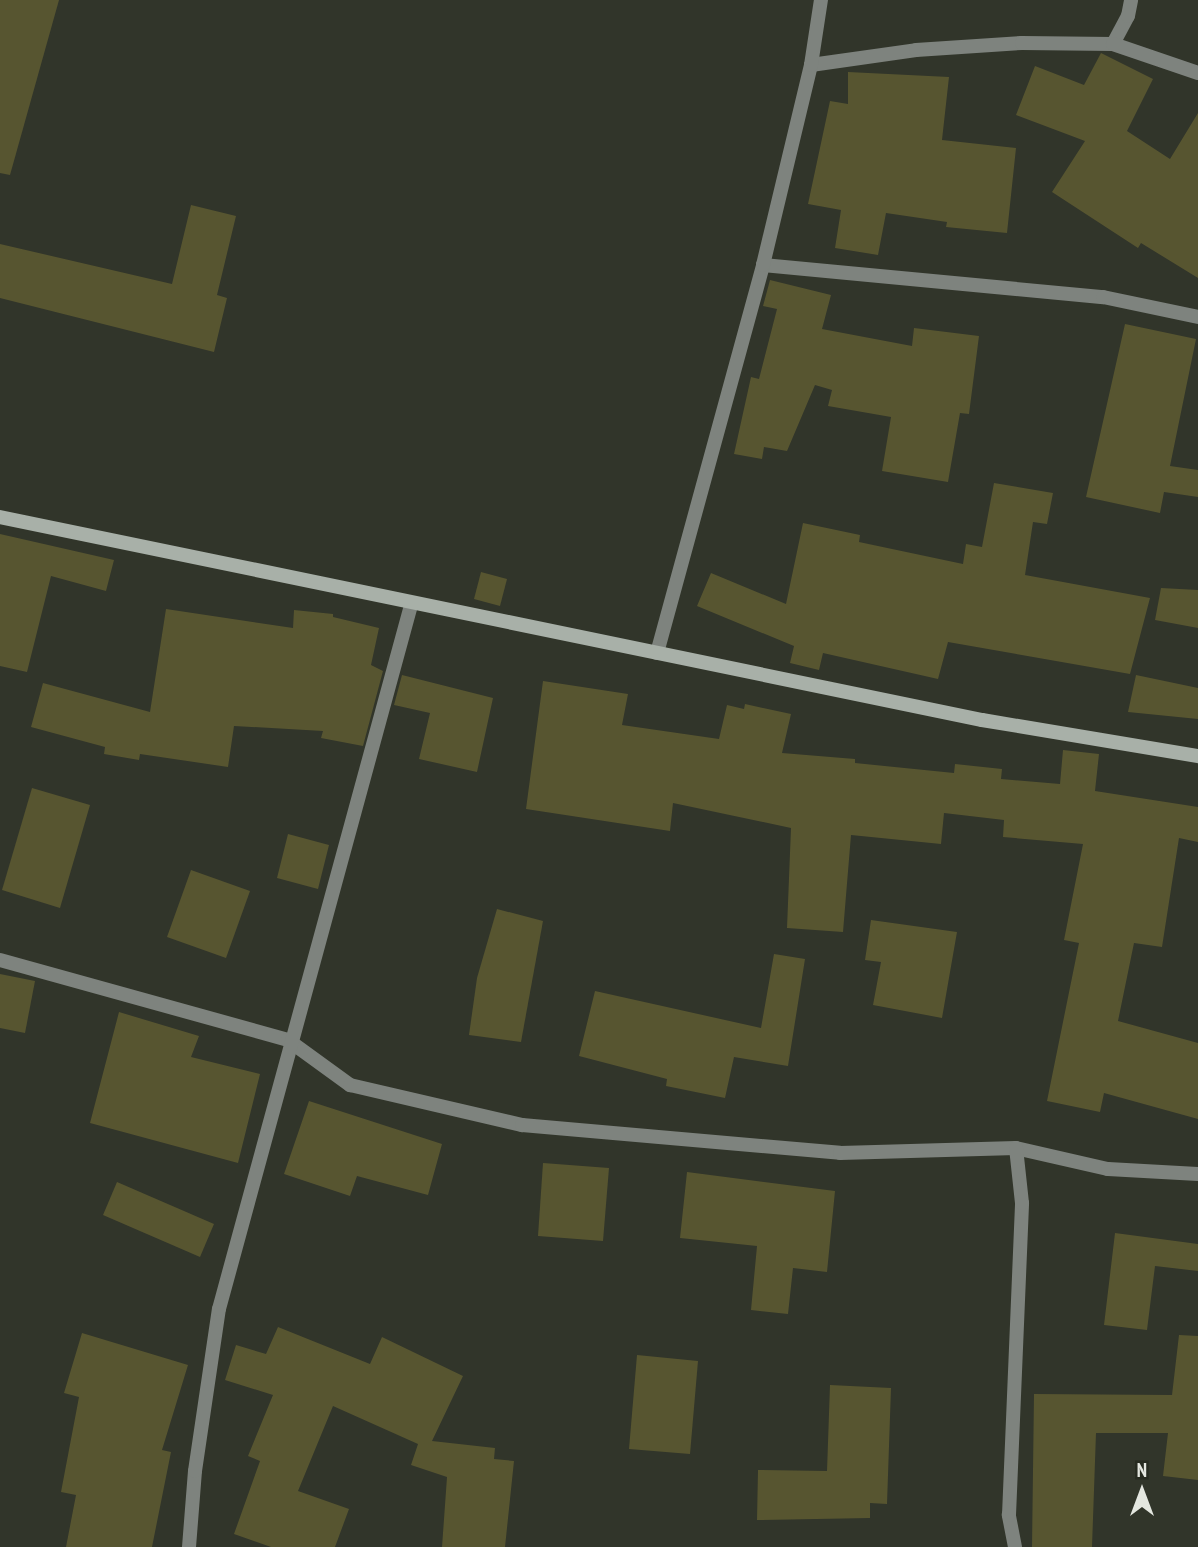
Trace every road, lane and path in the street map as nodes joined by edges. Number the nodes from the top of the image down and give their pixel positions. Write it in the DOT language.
graph roads {
  1 [pos="821,0"];
  2 [pos="1131,0"];
  3 [pos="1113,44"];
  4 [pos="811,65"];
  5 [pos="1198,73"];
  6 [pos="763,265"];
  7 [pos="1198,317"];
  8 [pos="0,517"];
  9 [pos="411,604"];
  10 [pos="657,653"];
  11 [pos="1198,756"];
  12 [pos="0,960"];
  13 [pos="289,1040"];
  14 [pos="1016,1148"];
  15 [pos="1198,1174"];
  16 [pos="188,1547"];
  17 [pos="1016,1547"];
  1 -- 4 [label="street"];
  2 -- 3 [label="street"];
  3 -- 4 [label="street"];
  3 -- 5 [label="street"];
  4 -- 6 [label="street"];
  6 -- 7 [label="street"];
  6 -- 10 [label="street"];
  8 -- 9 [label="street"];
  9 -- 10 [label="street"];
  9 -- 13 [label="street"];
  10 -- 11 [label="street"];
  12 -- 13 [label="street"];
  13 -- 14 [label="street"];
  13 -- 16 [label="street"];
  14 -- 15 [label="street"];
  14 -- 17 [label="street"];
}
